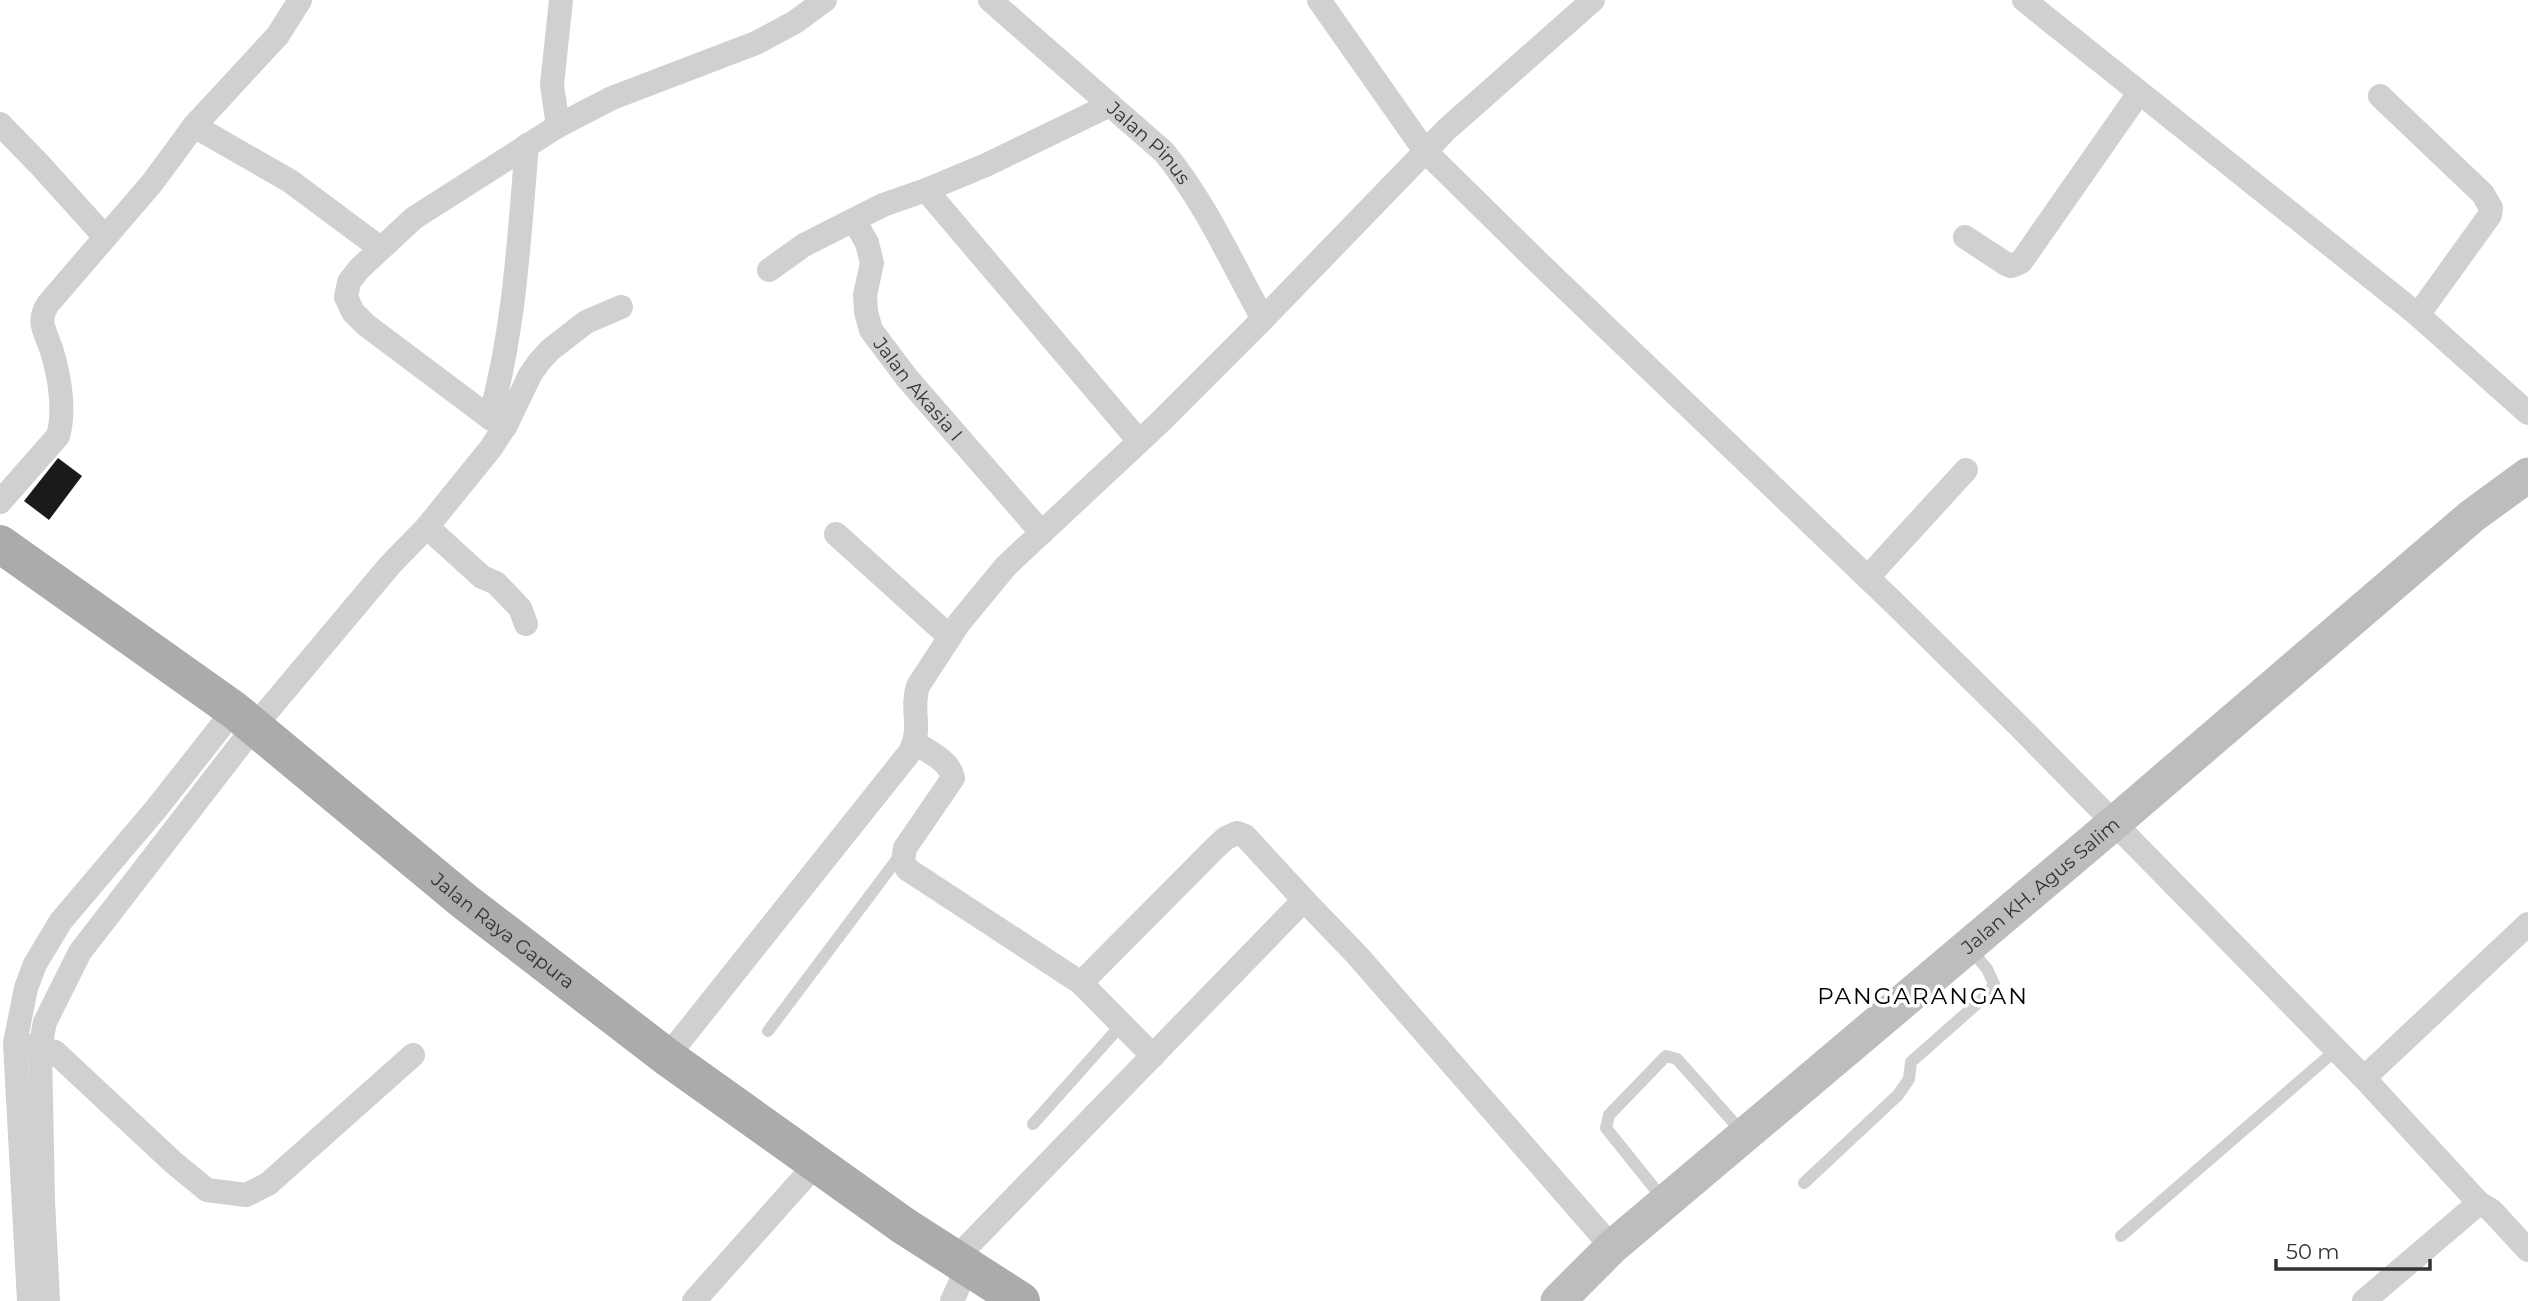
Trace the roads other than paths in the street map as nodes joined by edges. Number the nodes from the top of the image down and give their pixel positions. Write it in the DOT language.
graph roads {
  1 [pos="300,0"];
  2 [pos="561,0"];
  3 [pos="825,0"];
  4 [pos="990,0"];
  5 [pos="1320,0"];
  6 [pos="1593,0"];
  7 [pos="2024,0"];
  8 [pos="2139,93"];
  9 [pos="2380,96"];
  10 [pos="1110,105"];
  11 [pos="0,124"];
  12 [pos="194,125"];
  13 [pos="541,137"];
  14 [pos="1425,151"];
  15 [pos="926,190"];
  16 [pos="853,220"];
  17 [pos="105,237"];
  18 [pos="1965,237"];
  19 [pos="380,248"];
  20 [pos="769,270"];
  21 [pos="621,307"];
  22 [pos="2418,315"];
  23 [pos="1263,319"];
  24 [pos="2528,413"];
  25 [pos="497,423"];
  26 [pos="1139,441"];
  27 [pos="1966,470"];
  28 [pos="2528,475"];
  29 [pos="0,502"];
  30 [pos="427,527"];
  31 [pos="1042,533"];
  32 [pos="836,534"];
  33 [pos="0,544"];
  34 [pos="1868,577"];
  35 [pos="526,624"];
  36 [pos="950,638"];
  37 [pos="244,719"];
  38 [pos="915,743"];
  39 [pos="2113,824"];
  40 [pos="905,848"];
  41 [pos="1304,900"];
  42 [pos="2528,924"];
  43 [pos="1969,947"];
  44 [pos="1082,983"];
  45 [pos="1122,1024"];
  46 [pos="768,1031"];
  47 [pos="23,1048"];
  48 [pos="2336,1050"];
  49 [pos="413,1055"];
  50 [pos="1153,1056"];
  51 [pos="667,1057"];
  52 [pos="2364,1078"];
  53 [pos="1033,1124"];
  54 [pos="1745,1135"];
  55 [pos="817,1163"];
  56 [pos="1804,1183"];
  57 [pos="1665,1202"];
  58 [pos="2479,1203"];
  59 [pos="2122,1236"];
  60 [pos="1612,1248"];
  61 [pos="2528,1250"];
  62 [pos="962,1262"];
  63 [pos="29,1301"];
  64 [pos="48,1301"];
  65 [pos="694,1301"];
  66 [pos="951,1301"];
  67 [pos="1021,1301"];
  68 [pos="1558,1301"];
  69 [pos="2364,1301"];
  1 -- 12 [label="street"];
  2 -- 13 [label="street"];
  3 -- 13 [label="street"];
  4 -- 10 [label="street, Jalan Pinus"];
  5 -- 14 [label="street"];
  6 -- 14 [label="street"];
  7 -- 8 [label="street"];
  8 -- 18 [label="street"];
  8 -- 22 [label="street"];
  9 -- 22 [label="street"];
  10 -- 15 [label="street"];
  10 -- 23 [label="street, Jalan Pinus"];
  11 -- 17 [label="street"];
  12 -- 17 [label="street"];
  12 -- 19 [label="street"];
  13 -- 19 [label="street"];
  13 -- 25 [label="street"];
  14 -- 23 [label="street"];
  14 -- 34 [label="street"];
  15 -- 16 [label="street"];
  15 -- 26 [label="street"];
  16 -- 20 [label="street"];
  16 -- 31 [label="street, Jalan Akasia I"];
  17 -- 29 [label="street"];
  19 -- 25 [label="street"];
  21 -- 25 [label="street"];
  22 -- 24 [label="street"];
  23 -- 26 [label="street"];
  25 -- 30 [label="street"];
  26 -- 31 [label="street"];
  27 -- 34 [label="street"];
  28 -- 39 [label="main road, Jalan KH. Agus Salim"];
  30 -- 35 [label="street"];
  30 -- 37 [label="street"];
  31 -- 36 [label="street"];
  32 -- 36 [label="street"];
  33 -- 37 [label="main road, Jalan Raya Gapura"];
  34 -- 39 [label="street"];
  36 -- 38 [label="street"];
  37 -- 47 [label="street"];
  37 -- 47 [label="street"];
  37 -- 51 [label="main road, Jalan Raya Gapura"];
  38 -- 40 [label="street"];
  38 -- 51 [label="street"];
  39 -- 43 [label="main road, Jalan KH. Agus Salim"];
  39 -- 48 [label="street"];
  40 -- 44 [label="street"];
  40 -- 46 [label="lane"];
  41 -- 44 [label="street"];
  41 -- 50 [label="street"];
  41 -- 60 [label="street"];
  42 -- 52 [label="street"];
  43 -- 54 [label="main road, Jalan KH. Agus Salim"];
  43 -- 56 [label="lane"];
  44 -- 45 [label="street"];
  45 -- 50 [label="street"];
  45 -- 53 [label="lane"];
  47 -- 49 [label="street"];
  47 -- 63 [label="street"];
  47 -- 64 [label="street"];
  48 -- 52 [label="street"];
  48 -- 59 [label="lane"];
  50 -- 62 [label="street"];
  51 -- 55 [label="main road, Jalan Raya Gapura"];
  52 -- 58 [label="street"];
  54 -- 57 [label="main road, Jalan KH. Agus Salim"];
  54 -- 57 [label="lane"];
  55 -- 62 [label="main road, Jalan Raya Gapura"];
  55 -- 65 [label="street"];
  57 -- 60 [label="main road, Jalan KH. Agus Salim"];
  58 -- 61 [label="street"];
  58 -- 69 [label="street"];
  60 -- 68 [label="main road, Jalan KH. Agus Salim"];
  62 -- 66 [label="street"];
  62 -- 67 [label="main road, Jalan Raya Gapura"];
}
